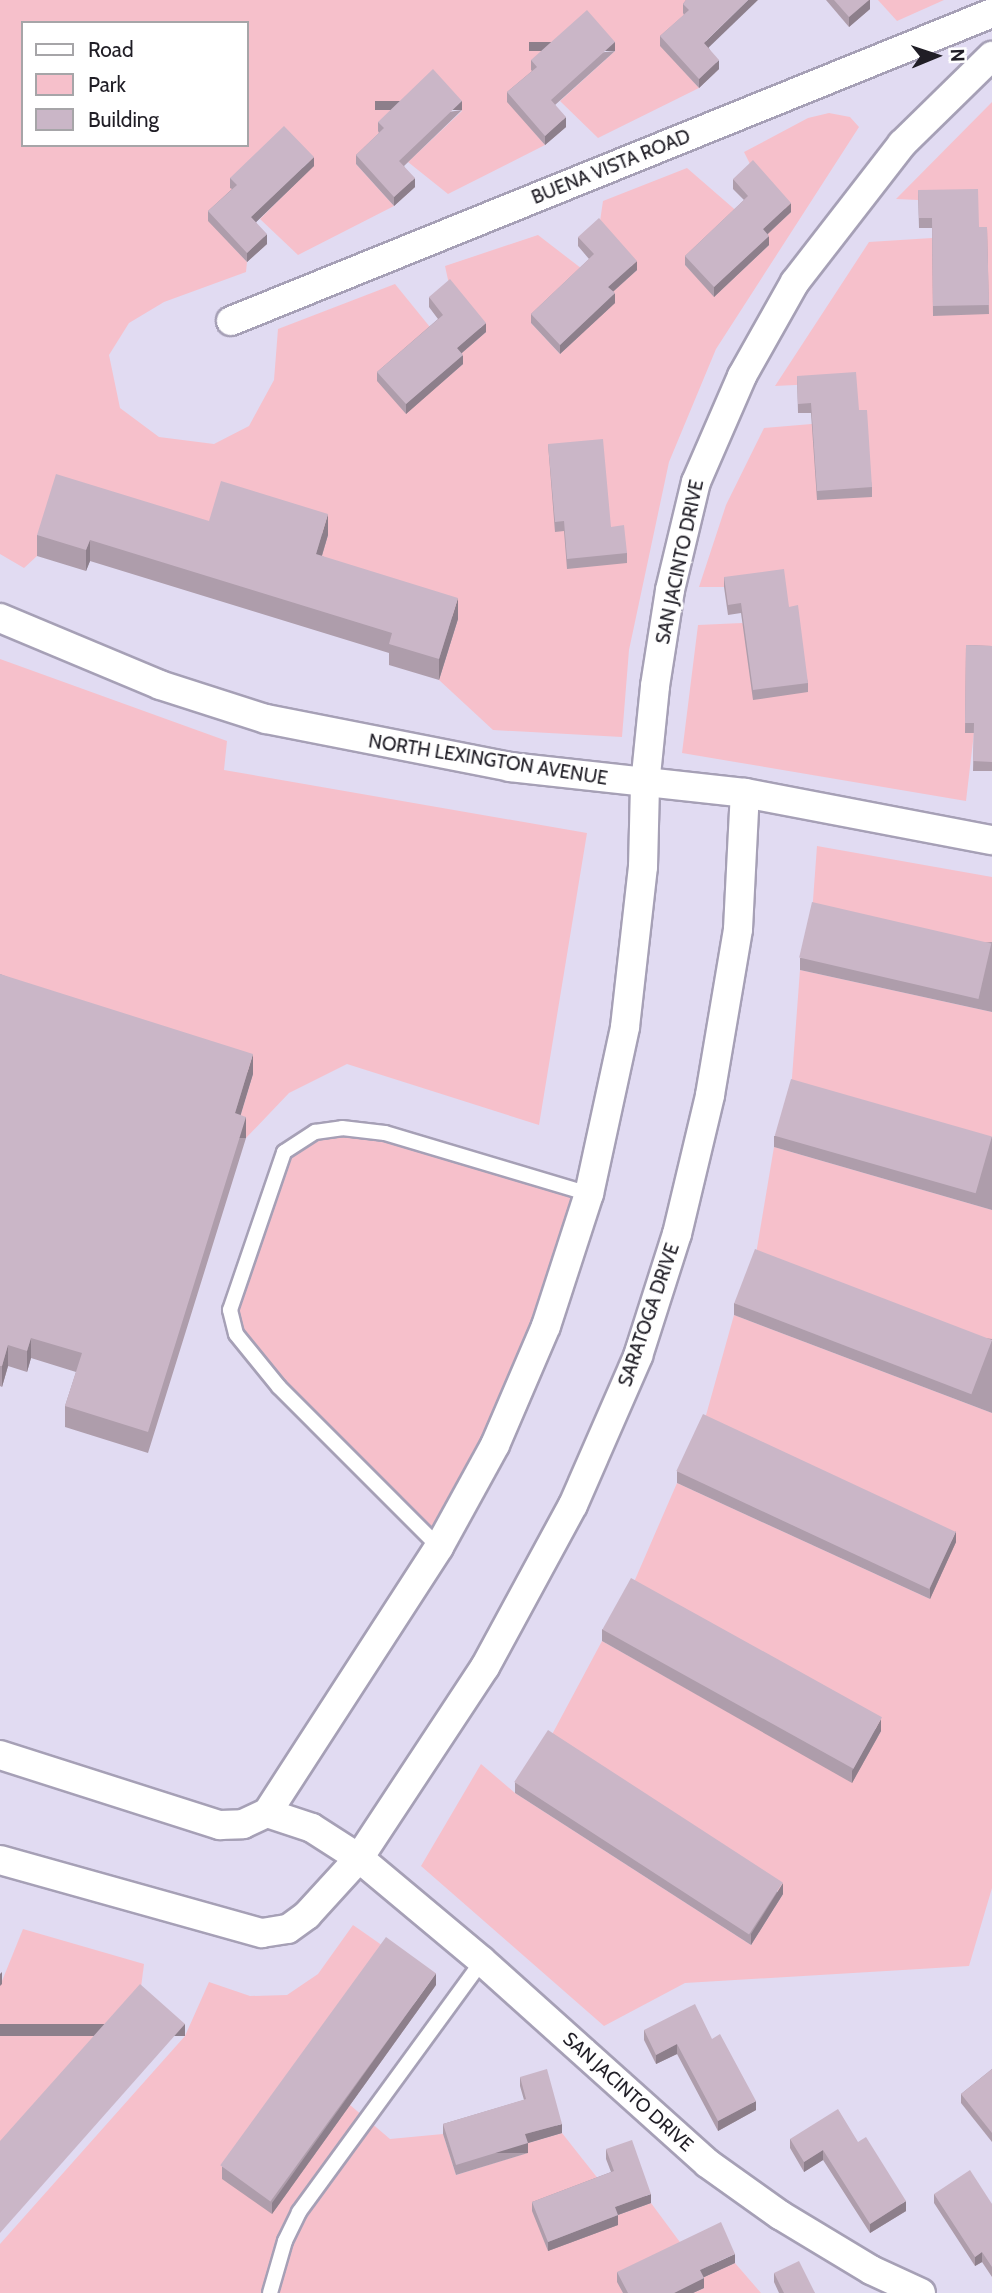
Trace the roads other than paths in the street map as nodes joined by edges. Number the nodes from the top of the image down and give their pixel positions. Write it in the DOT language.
graph roads {
  1 [pos="992,13"];
  2 [pos="992,56"];
  3 [pos="231,321"];
  4 [pos="0,618"];
  5 [pos="645,785"];
  6 [pos="746,793"];
  7 [pos="992,840"];
  8 [pos="589,1194"];
  9 [pos="439,1546"];
  10 [pos="0,1755"];
  11 [pos="267,1813"];
  12 [pos="359,1858"];
  13 [pos="0,1860"];
  14 [pos="482,1961"];
  15 [pos="270,2293"];
  16 [pos="921,2293"];
  1 -- 3 [label="street, BUENA VISTA ROAD"];
  2 -- 5 [label="street, SAN JACINTO DRIVE"];
  4 -- 5 [label="street, NORTH LEXINGTON AVENUE"];
  5 -- 6 [label="street, NORTH LEXINGTON AVENUE"];
  5 -- 8 [label="street"];
  6 -- 7 [label="street, NORTH LEXINGTON AVENUE"];
  6 -- 12 [label="street, SARATOGA DRIVE"];
  8 -- 9 [label="street"];
  8 -- 9 [label="lane"];
  9 -- 11 [label="street"];
  10 -- 11 [label="street"];
  11 -- 12 [label="street, SAN JACINTO DRIVE"];
  12 -- 13 [label="street, SARATOGA DRIVE"];
  12 -- 14 [label="street, SAN JACINTO DRIVE"];
  14 -- 15 [label="lane"];
  14 -- 16 [label="street, SAN JACINTO DRIVE"];
}
